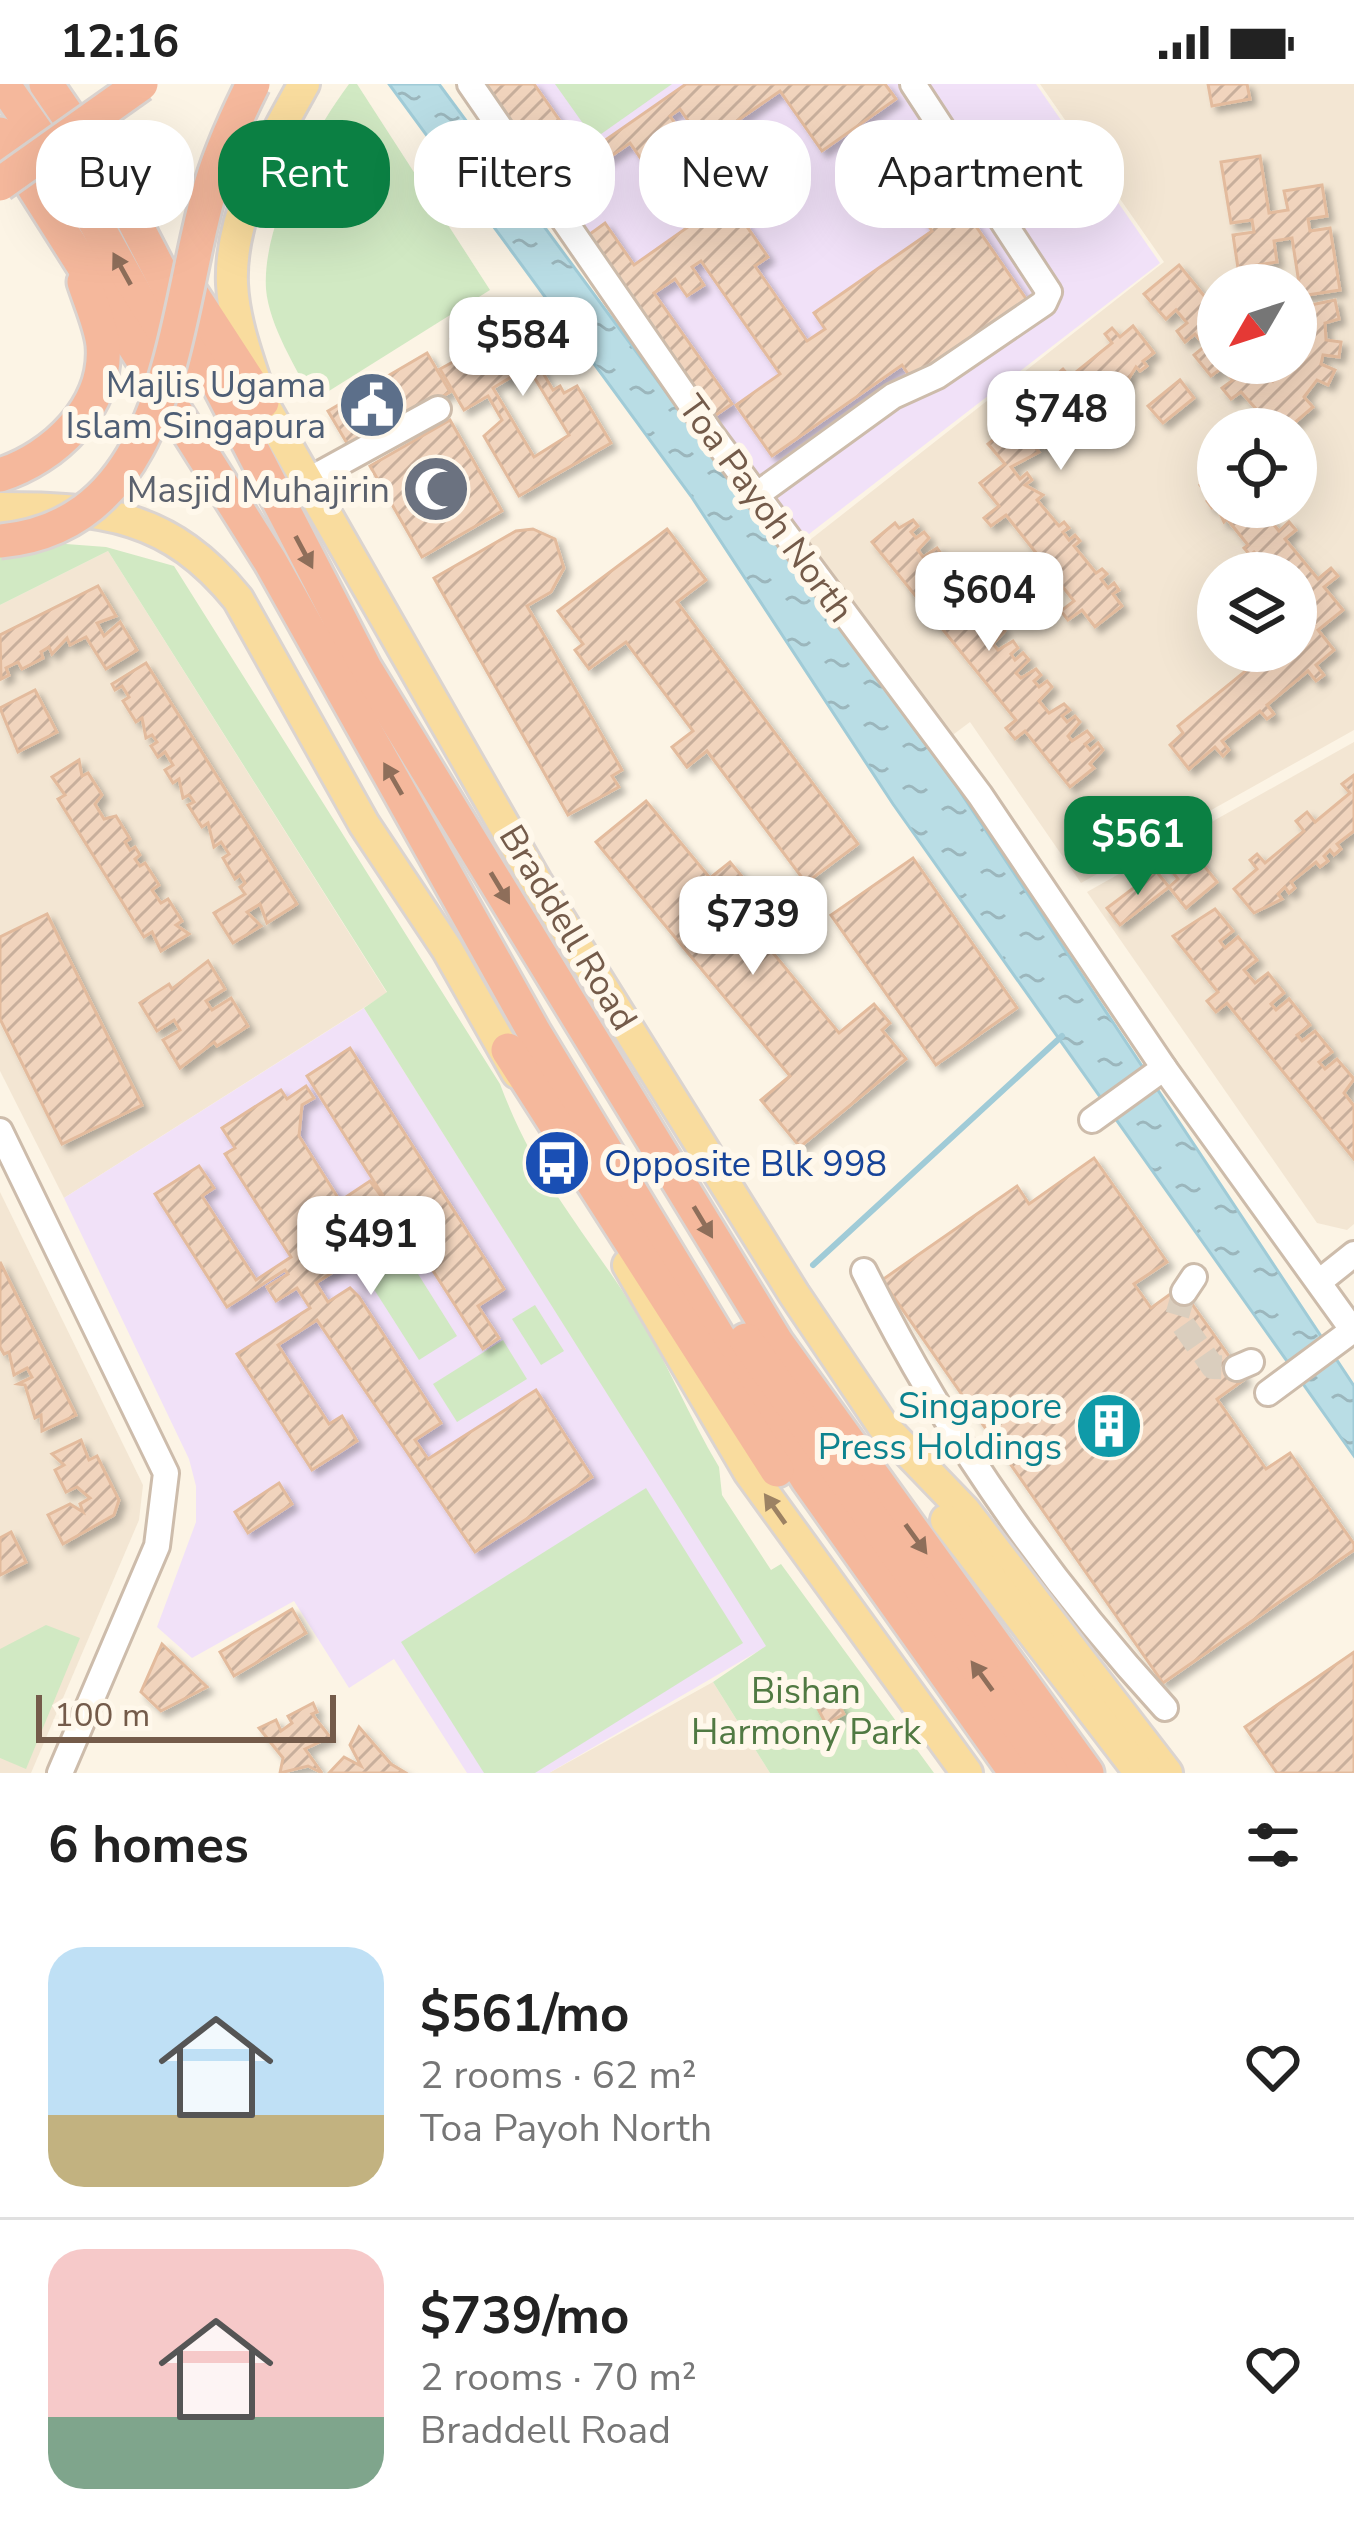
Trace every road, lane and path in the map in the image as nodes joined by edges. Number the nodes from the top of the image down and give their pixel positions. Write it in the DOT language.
graph roads {
  1 [pos="3,84"];
  2 [pos="46,84"];
  3 [pos="141,84"];
  4 [pos="253,84"];
  5 [pos="304,84"];
  6 [pos="470,84"];
  7 [pos="913,84"];
  8 [pos="71,120"];
  9 [pos="0,134"];
  10 [pos="0,184"];
  11 [pos="138,228"];
  12 [pos="152,228"];
  13 [pos="67,234"];
  14 [pos="262,402"];
  15 [pos="438,409"];
  16 [pos="0,475"];
  17 [pos="307,481"];
  18 [pos="755,496"];
  19 [pos="0,508"];
  20 [pos="0,541"];
  21 [pos="270,561"];
  22 [pos="513,990"];
  23 [pos="508,1050"];
  24 [pos="1159,1071"];
  25 [pos="1098,1116"];
  26 [pos="0,1131"];
  27 [pos="1354,1254"];
  28 [pos="864,1271"];
  29 [pos="1319,1282"];
  30 [pos="1345,1298"];
  31 [pos="1350,1333"];
  32 [pos="1268,1393"];
  33 [pos="883,1426"];
  34 [pos="800,1486"];
  35 [pos="1166,1708"];
  36 [pos="60,1773"];
  37 [pos="967,1773"];
  38 [pos="1005,1773"];
  39 [pos="1016,1773"];
  40 [pos="1052,1773"];
  41 [pos="1087,1773"];
  42 [pos="1140,1773"];
  43 [pos="1167,1773"];
  21 -- 1 [label="highway, one-way"];
  2 -- 8 [label="highway, Braddell Road"];
  3 -- 10 [label="highway, bridge"];
  4 -- 20 [label="highway, bridge"];
  5 -- 14 [label="main road, Braddell Road"];
  6 -- 18 [label="street, Toa Payoh North"];
  7 -- 18 [label="street"];
  9 -- 13 [label="highway"];
  11 -- 41 [label="highway, Braddell Road, one-way"];
  12 -- 14 [label="highway"];
  13 -- 16 [label="highway"];
  13 -- 21 [label="highway"];
  14 -- 17 [label="main road, Braddell Road"];
  15 -- 17 [label="street"];
  17 -- 33 [label="main road, Braddell Road"];
  18 -- 24 [label="street, Toa Payoh North"];
  19 -- 23 [label="main road"];
  22 -- 21 [label="highway, one-way"];
  22 -- 34 [label="highway"];
  40 -- 22 [label="highway, one-way"];
  23 -- 34 [label="highway"];
  37 -- 23 [label="main road, one-way"];
  24 -- 25 [label="street"];
  24 -- 29 [label="street, Toa Payoh North"];
  26 -- 36 [label="street"];
  27 -- 29 [label="street"];
  28 -- 35 [label="street"];
  29 -- 30 [label="street, Toa Payoh North"];
  30 -- 31 [label="street, Toa Payoh North"];
  31 -- 32 [label="street"];
  33 -- 42 [label="main road"];
  33 -- 43 [label="main road, Braddell Road"];
  34 -- 38 [label="highway"];
  34 -- 39 [label="highway"];
}
